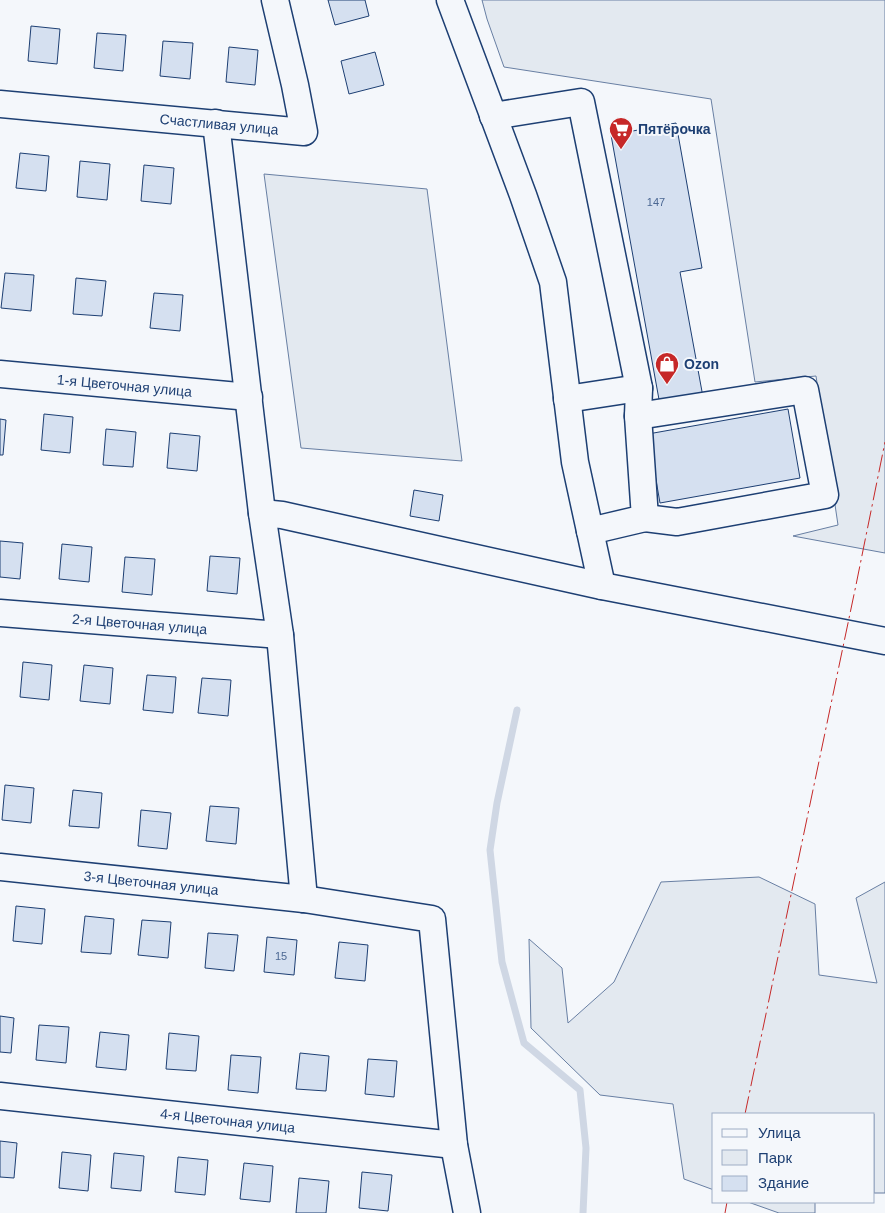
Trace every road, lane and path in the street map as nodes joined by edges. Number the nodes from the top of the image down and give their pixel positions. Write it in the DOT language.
graph roads {
  1 [pos="275,0"];
  2 [pos="450,0"];
  3 [pos="0,104"];
  4 [pos="493,116"];
  5 [pos="216,124"];
  6 [pos="0,374"];
  7 [pos="639,388"];
  8 [pos="249,397"];
  9 [pos="567,399"];
  10 [pos="638,416"];
  11 [pos="262,513"];
  12 [pos="645,518"];
  13 [pos="590,531"];
  14 [pos="602,586"];
  15 [pos="0,612"];
  16 [pos="280,635"];
  17 [pos="885,641"];
  18 [pos="0,867"];
  19 [pos="304,899"];
  20 [pos="0,1096"];
  21 [pos="454,1145"];
  22 [pos="467,1213"];
  1 -- 5 [label="street, Счастливая улица"];
  2 -- 4 [label="street"];
  3 -- 5 [label="street, Счастливая улица"];
  4 -- 7 [label="street"];
  4 -- 9 [label="street"];
  5 -- 8 [label="street"];
  6 -- 8 [label="street, 1-я Цветочная улица"];
  7 -- 9 [label="street"];
  7 -- 10 [label="street"];
  8 -- 11 [label="street"];
  9 -- 13 [label="street"];
  10 -- 12 [label="street"];
  10 -- 12 [label="street"];
  11 -- 14 [label="street"];
  11 -- 16 [label="street"];
  12 -- 13 [label="street"];
  13 -- 14 [label="street"];
  14 -- 17 [label="street"];
  15 -- 16 [label="street, 2-я Цветочная улица"];
  16 -- 19 [label="street"];
  18 -- 19 [label="street, 3-я Цветочная улица"];
  19 -- 21 [label="street, 3-я Цветочная улица"];
  20 -- 21 [label="street, 4-я Цветочная улица"];
  21 -- 22 [label="street"];
}
